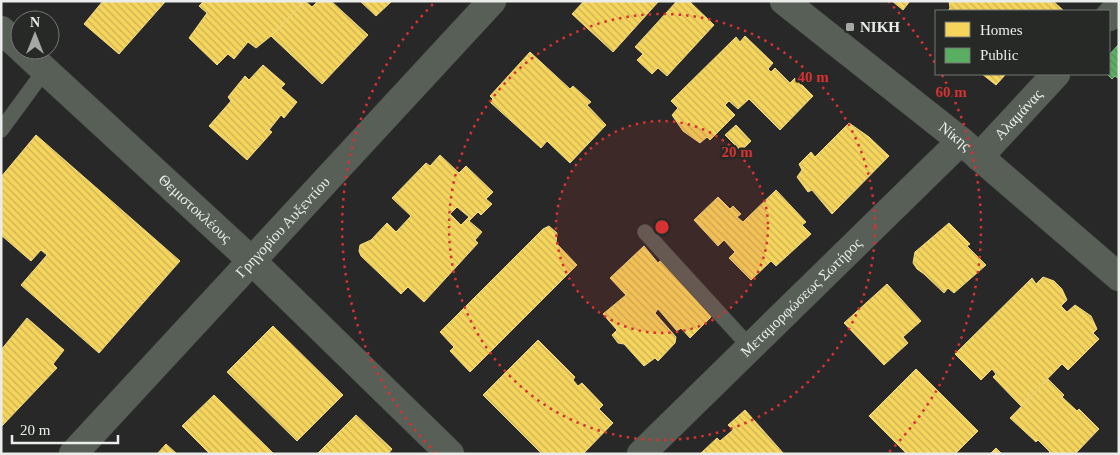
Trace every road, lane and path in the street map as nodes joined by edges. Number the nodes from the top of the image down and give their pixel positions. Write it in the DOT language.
graph roads {
  1 [pos="492,1"];
  2 [pos="784,1"];
  3 [pos="1119,6"];
  4 [pos="1110,16"];
  5 [pos="34,60"];
  6 [pos="45,70"];
  7 [pos="1055,75"];
  8 [pos="1,130"];
  9 [pos="970,149"];
  10 [pos="645,232"];
  11 [pos="252,261"];
  12 [pos="1119,277"];
  13 [pos="750,347"];
  14 [pos="72,454"];
  15 [pos="450,454"];
  16 [pos="641,454"];
  1 -- 11 [label="street, Γρηγορίου Αυξεντίου"];
  2 -- 9 [label="street, Νίκης"];
  3 -- 4 [label="street"];
  5 -- 6 [label="street, Θεμιστοκλέους"];
  6 -- 8 [label="lane"];
  6 -- 11 [label="street, Θεμιστοκλέους"];
  7 -- 9 [label="street, Αλαμάνας"];
  9 -- 12 [label="street, Νίκης"];
  9 -- 13 [label="street, Μεταμορφώσεως Σωτήρος"];
  10 -- 13 [label="lane"];
  11 -- 14 [label="street, Γρηγορίου Αυξεντίου"];
  11 -- 15 [label="street, Θεμιστοκλέους"];
  13 -- 16 [label="street, Μεταμορφώσεως Σωτήρος"];
}
